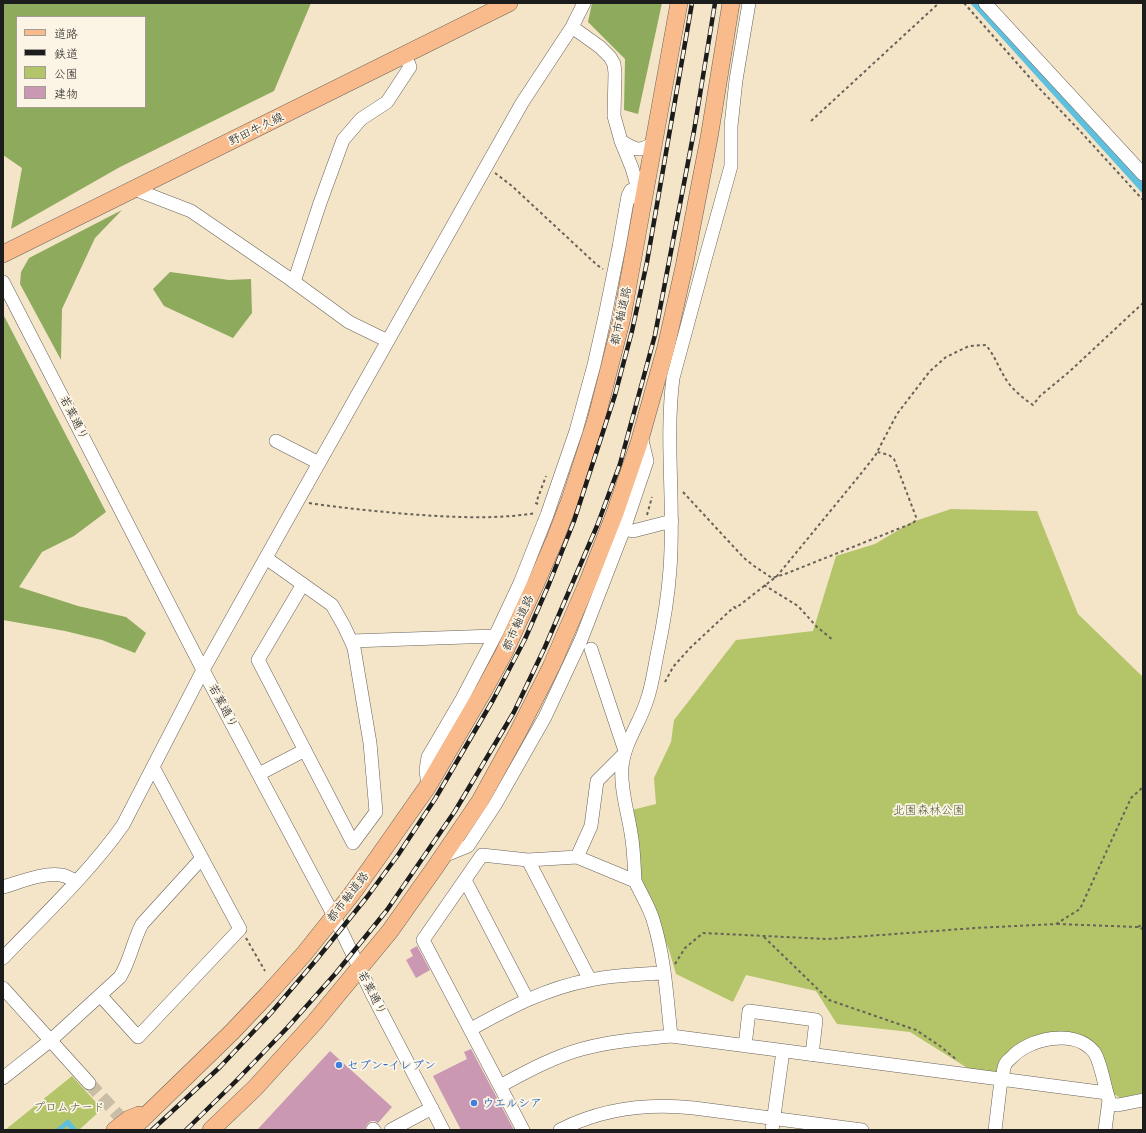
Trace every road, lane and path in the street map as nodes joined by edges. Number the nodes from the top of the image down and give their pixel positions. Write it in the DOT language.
graph roads {
  1 [pos="509,3"];
  2 [pos="584,3"];
  3 [pos="679,3"];
  4 [pos="731,3"];
  5 [pos="749,3"];
  6 [pos="939,3"];
  7 [pos="964,3"];
  8 [pos="985,3"];
  9 [pos="572,27"];
  10 [pos="405,55"];
  11 [pos="811,121"];
  12 [pos="656,134"];
  13 [pos="621,141"];
  14 [pos="486,166"];
  15 [pos="1143,174"];
  16 [pos="642,188"];
  17 [pos="134,189"];
  18 [pos="1143,200"];
  19 [pos="3,254"];
  20 [pos="622,276"];
  21 [pos="3,282"];
  22 [pos="294,282"];
  23 [pos="625,302"];
  24 [pos="1143,303"];
  25 [pos="606,310"];
  26 [pos="388,341"];
  27 [pos="641,436"];
  28 [pos="276,441"];
  29 [pos="877,452"];
  30 [pos="319,463"];
  31 [pos="546,476"];
  32 [pos="671,487"];
  33 [pos="652,497"];
  34 [pos="297,502"];
  35 [pos="536,503"];
  36 [pos="547,515"];
  37 [pos="646,521"];
  38 [pos="672,522"];
  39 [pos="624,529"];
  40 [pos="266,558"];
  41 [pos="777,576"];
  42 [pos="303,584"];
  43 [pos="764,585"];
  44 [pos="495,636"];
  45 [pos="833,640"];
  46 [pos="351,641"];
  47 [pos="591,649"];
  48 [pos="203,670"];
  49 [pos="664,686"];
  50 [pos="304,750"];
  51 [pos="624,752"];
  52 [pos="153,767"];
  53 [pos="259,774"];
  54 [pos="428,786"];
  55 [pos="1143,787"];
  56 [pos="441,857"];
  57 [pos="578,857"];
  58 [pos="202,858"];
  59 [pos="528,860"];
  60 [pos="464,880"];
  61 [pos="76,881"];
  62 [pos="635,881"];
  63 [pos="3,887"];
  64 [pos="334,916"];
  65 [pos="1056,924"];
  66 [pos="1143,924"];
  67 [pos="1138,927"];
  68 [pos="240,929"];
  69 [pos="1143,929"];
  70 [pos="764,936"];
  71 [pos="3,958"];
  72 [pos="675,964"];
  73 [pos="360,968"];
  74 [pos="265,971"];
  75 [pos="664,973"];
  76 [pos="590,980"];
  77 [pos="3,988"];
  78 [pos="100,995"];
  79 [pos="527,999"];
  80 [pos="471,1029"];
  81 [pos="671,1036"];
  82 [pos="50,1040"];
  83 [pos="745,1046"];
  84 [pos="782,1051"];
  85 [pos="812,1055"];
  86 [pos="961,1074"];
  87 [pos="3,1078"];
  88 [pos="1002,1080"];
  89 [pos="89,1083"];
  90 [pos="500,1086"];
  91 [pos="255,1088"];
  92 [pos="1108,1099"];
  93 [pos="1143,1100"];
  94 [pos="155,1107"];
  95 [pos="432,1108"];
  96 [pos="773,1124"];
  97 [pos="115,1130"];
  98 [pos="131,1130"];
  99 [pos="211,1130"];
  100 [pos="216,1130"];
  101 [pos="391,1130"];
  102 [pos="443,1130"];
  103 [pos="523,1130"];
  104 [pos="560,1130"];
  105 [pos="862,1130"];
  106 [pos="994,1130"];
  107 [pos="1105,1130"];
  1 -- 10 [label="main road, 野田牛久線"];
  2 -- 9 [label="street"];
  3 -- 12 [label="main road, 都市軸道路"];
  4 -- 27 [label="main road"];
  5 -- 32 [label="street"];
  6 -- 11 [label="path"];
  7 -- 18 [label="path"];
  8 -- 15 [label="street"];
  9 -- 13 [label="street"];
  9 -- 14 [label="street"];
  10 -- 17 [label="main road, 野田牛久線"];
  10 -- 22 [label="street"];
  12 -- 13 [label="street"];
  12 -- 16 [label="main road, 都市軸道路"];
  13 -- 16 [label="street"];
  14 -- 20 [label="path"];
  14 -- 26 [label="street"];
  16 -- 20 [label="main road, 都市軸道路"];
  17 -- 19 [label="main road, 野田牛久線"];
  17 -- 22 [label="street"];
  20 -- 23 [label="main road, 都市軸道路"];
  20 -- 25 [label="street"];
  21 -- 48 [label="street, 若葉通り"];
  22 -- 26 [label="street"];
  23 -- 25 [label="street"];
  23 -- 54 [label="main road, 都市軸道路"];
  24 -- 29 [label="path"];
  25 -- 36 [label="street"];
  26 -- 30 [label="street"];
  27 -- 39 [label="street"];
  27 -- 56 [label="main road"];
  28 -- 30 [label="street"];
  29 -- 41 [label="path"];
  29 -- 41 [label="path"];
  30 -- 34 [label="street"];
  31 -- 35 [label="path"];
  32 -- 38 [label="street"];
  32 -- 41 [label="path"];
  33 -- 37 [label="path"];
  34 -- 36 [label="path"];
  34 -- 40 [label="street"];
  36 -- 44 [label="street"];
  38 -- 39 [label="street"];
  38 -- 51 [label="street"];
  39 -- 56 [label="street"];
  40 -- 42 [label="street"];
  40 -- 48 [label="street"];
  41 -- 43 [label="path"];
  42 -- 46 [label="street"];
  42 -- 50 [label="street"];
  43 -- 45 [label="path"];
  43 -- 49 [label="path"];
  44 -- 46 [label="street"];
  44 -- 54 [label="street"];
  46 -- 50 [label="street"];
  47 -- 51 [label="street"];
  48 -- 52 [label="street"];
  48 -- 53 [label="street, 若葉通り"];
  50 -- 53 [label="street"];
  51 -- 57 [label="street"];
  51 -- 62 [label="street"];
  52 -- 58 [label="street"];
  52 -- 61 [label="street"];
  53 -- 64 [label="street, 若葉通り"];
  54 -- 64 [label="main road, 都市軸道路"];
  55 -- 65 [label="path"];
  56 -- 73 [label="main road"];
  57 -- 59 [label="street"];
  57 -- 62 [label="street"];
  58 -- 68 [label="street"];
  58 -- 78 [label="street"];
  59 -- 60 [label="street"];
  59 -- 76 [label="street"];
  60 -- 79 [label="street"];
  60 -- 80 [label="street"];
  61 -- 63 [label="street"];
  61 -- 71 [label="street"];
  62 -- 75 [label="street"];
  64 -- 73 [label="street, 若葉通り"];
  64 -- 94 [label="main road, 都市軸道路"];
  65 -- 67 [label="path"];
  65 -- 70 [label="path"];
  66 -- 67 [label="path"];
  67 -- 69 [label="path"];
  68 -- 74 [label="path"];
  68 -- 78 [label="street"];
  70 -- 72 [label="path"];
  70 -- 86 [label="path"];
  73 -- 91 [label="main road"];
  73 -- 95 [label="street, 若葉通り"];
  75 -- 76 [label="street"];
  75 -- 81 [label="street"];
  76 -- 79 [label="street"];
  77 -- 82 [label="street"];
  78 -- 82 [label="street"];
  79 -- 80 [label="street"];
  80 -- 90 [label="street"];
  81 -- 83 [label="street"];
  81 -- 90 [label="street"];
  82 -- 87 [label="street"];
  82 -- 89 [label="street"];
  83 -- 84 [label="street"];
  83 -- 85 [label="street"];
  84 -- 85 [label="street"];
  84 -- 96 [label="street"];
  85 -- 86 [label="street"];
  86 -- 88 [label="street"];
  88 -- 92 [label="street"];
  88 -- 92 [label="street"];
  88 -- 106 [label="street"];
  90 -- 103 [label="street"];
  91 -- 99 [label="main road"];
  91 -- 100 [label="main road"];
  92 -- 93 [label="street"];
  92 -- 107 [label="street"];
  94 -- 97 [label="main road"];
  94 -- 98 [label="main road, 都市軸道路"];
  95 -- 101 [label="street"];
  95 -- 102 [label="street, 若葉通り"];
  96 -- 104 [label="street"];
  96 -- 105 [label="street"];
}
